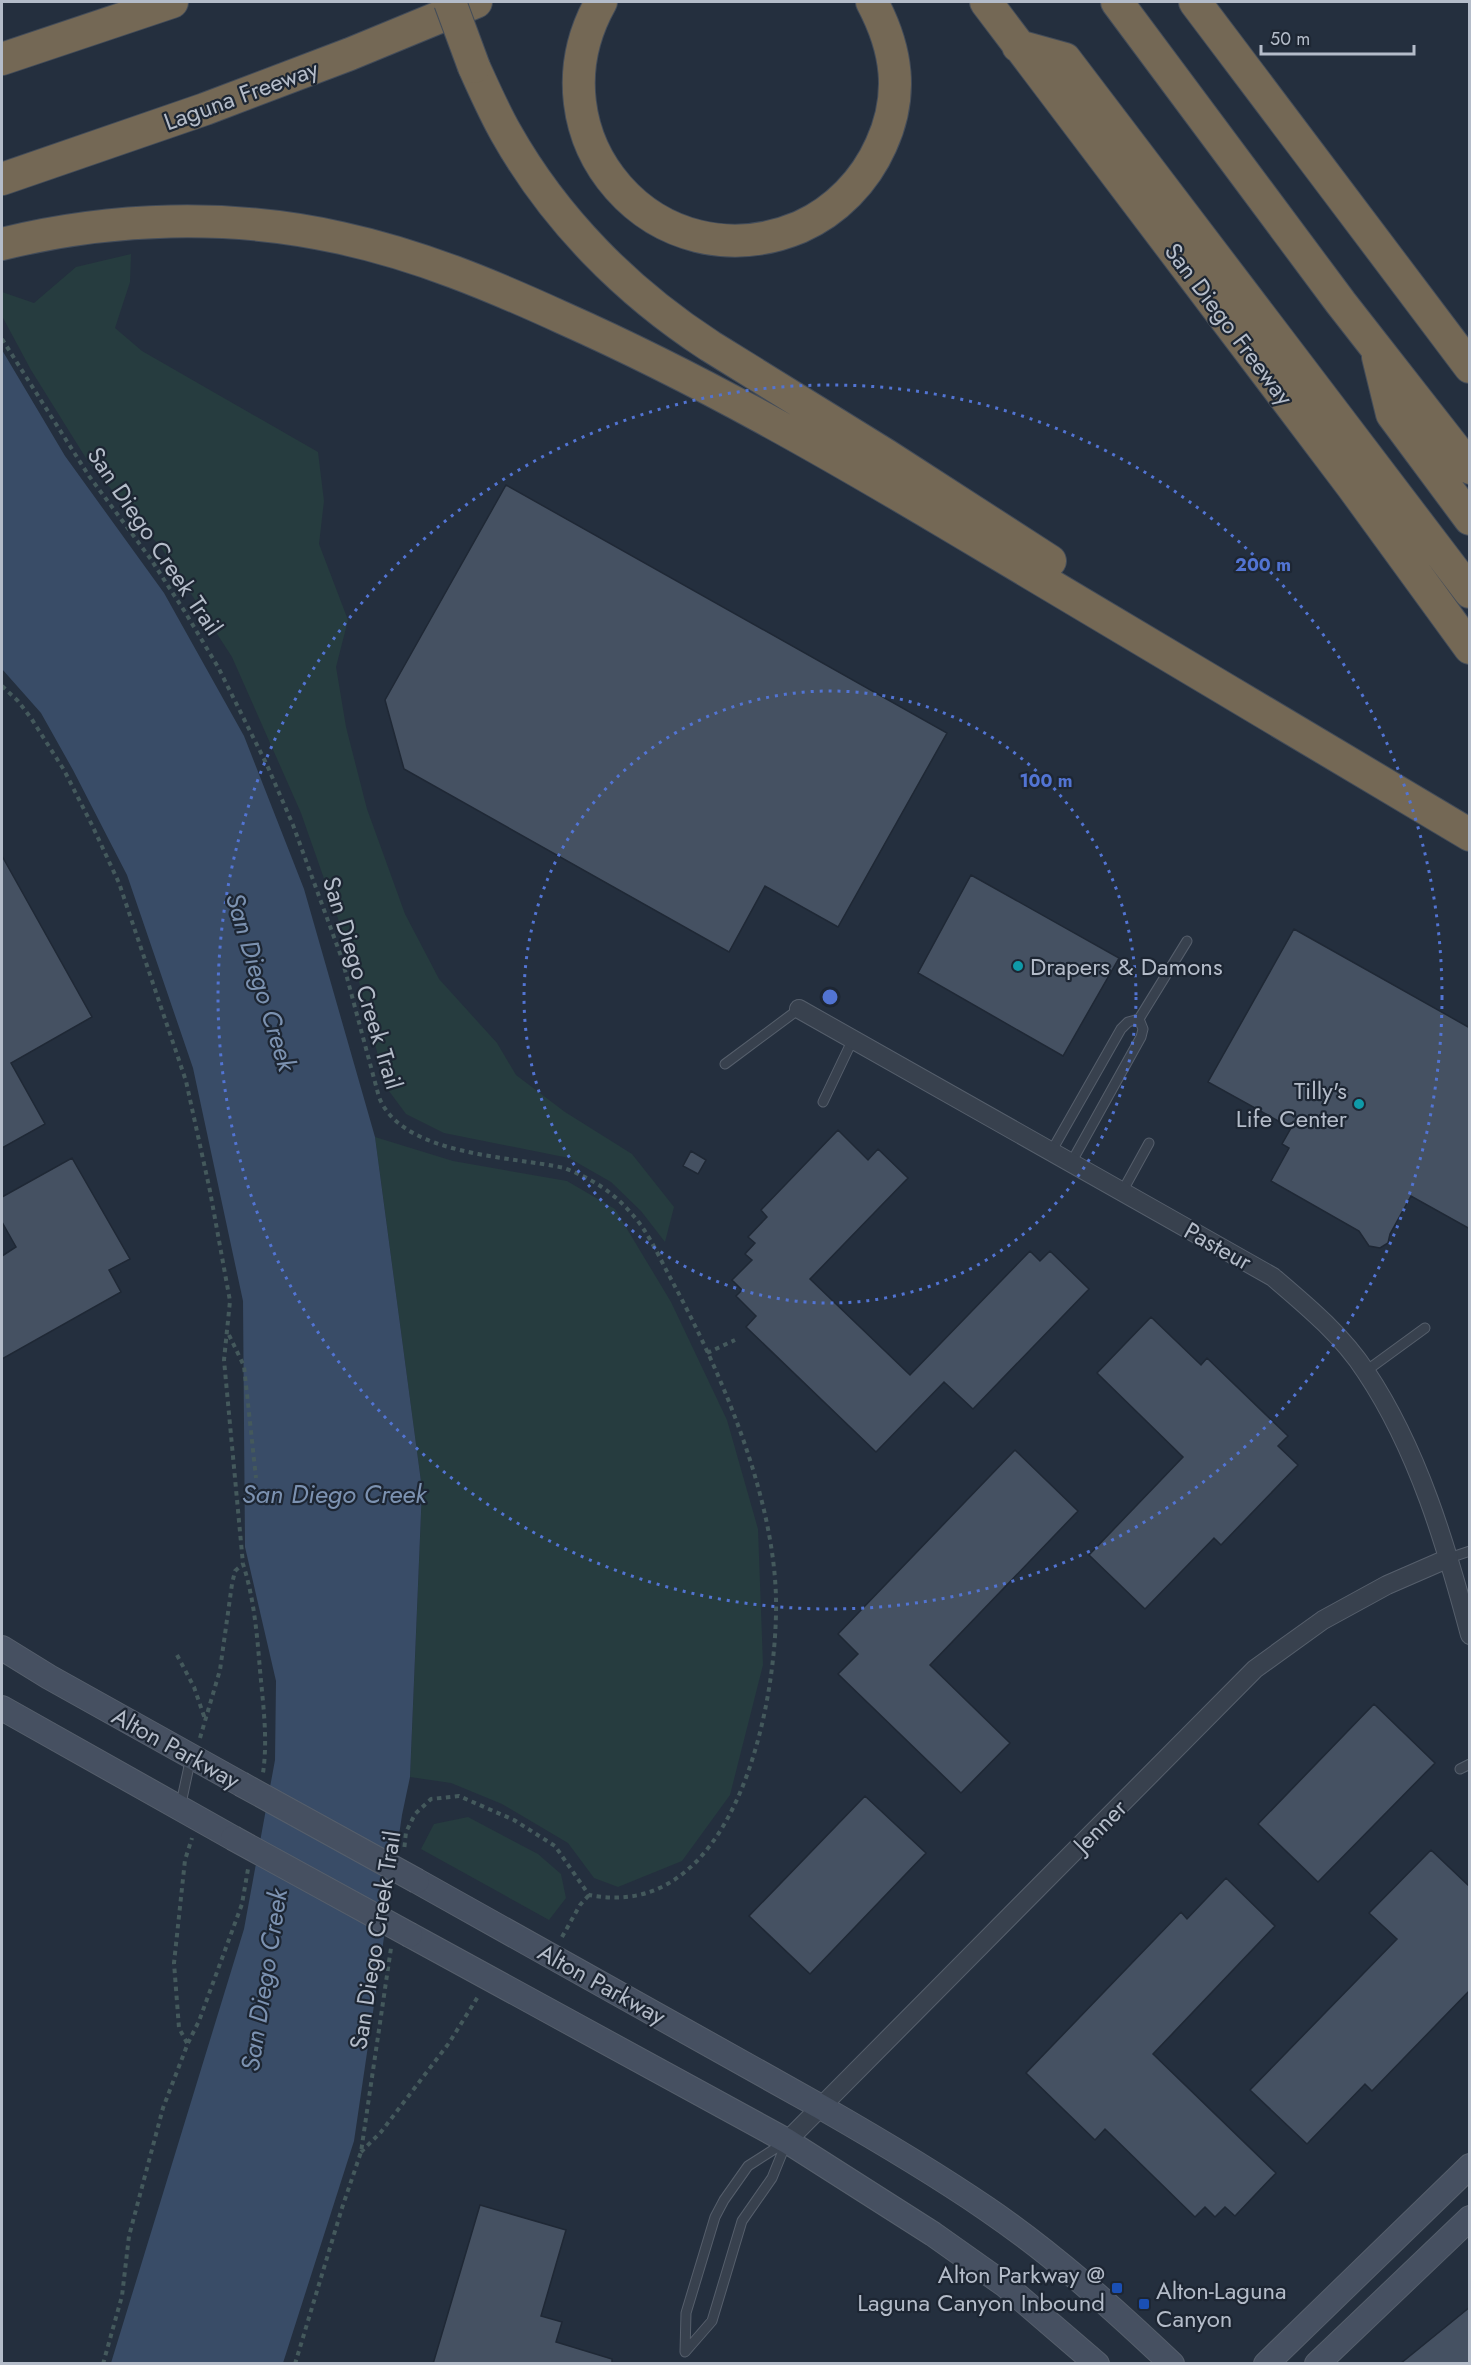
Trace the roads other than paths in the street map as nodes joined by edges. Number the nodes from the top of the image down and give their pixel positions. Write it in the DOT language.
graph roads {
  1 [pos="172,2"];
  2 [pos="450,2"];
  3 [pos="476,2"];
  4 [pos="601,2"];
  5 [pos="872,2"];
  6 [pos="986,2"];
  7 [pos="1117,2"];
  8 [pos="1195,2"];
  9 [pos="1018,46"];
  10 [pos="2,59"];
  11 [pos="2,179"];
  12 [pos="2,244"];
  13 [pos="1375,345"];
  14 [pos="1470,367"];
  15 [pos="1470,468"];
  16 [pos="1470,519"];
  17 [pos="1470,592"];
  18 [pos="1470,648"];
  19 [pos="1470,833"];
  20 [pos="1187,941"];
  21 [pos="799,1009"];
  22 [pos="1139,1019"];
  23 [pos="853,1039"];
  24 [pos="725,1064"];
  25 [pos="824,1102"];
  26 [pos="1149,1143"];
  27 [pos="1051,1152"];
  28 [pos="1071,1163"];
  29 [pos="1122,1192"];
  30 [pos="1425,1328"];
  31 [pos="1366,1371"];
  32 [pos="1470,1551"];
  33 [pos="1449,1558"];
  34 [pos="1470,1635"];
  35 [pos="2,1648"];
  36 [pos="2,1708"];
  37 [pos="195,1748"];
  38 [pos="1470,1764"];
  39 [pos="1460,1769"];
  40 [pos="180,1809"];
  41 [pos="820,2107"];
  42 [pos="787,2141"];
  43 [pos="1470,2166"];
  44 [pos="1470,2218"];
  45 [pos="1097,2364"];
  46 [pos="1172,2364"];
  47 [pos="1266,2364"];
  48 [pos="1317,2364"];
  1 -- 10 [label="highway"];
  2 -- 19 [label="highway, bridge"];
  3 -- 11 [label="highway, Laguna Freeway"];
  4 -- 5 [label="highway"];
  6 -- 9 [label="highway, San Diego Freeway"];
  7 -- 13 [label="highway"];
  8 -- 14 [label="highway"];
  9 -- 17 [label="highway"];
  9 -- 18 [label="highway, San Diego Freeway"];
  12 -- 19 [label="highway"];
  13 -- 15 [label="highway"];
  13 -- 16 [label="highway"];
  20 -- 22 [label="lane"];
  21 -- 23 [label="street, Pasteur"];
  21 -- 24 [label="lane"];
  22 -- 27 [label="lane"];
  22 -- 28 [label="lane"];
  23 -- 25 [label="lane"];
  23 -- 27 [label="street, Pasteur"];
  26 -- 29 [label="lane"];
  27 -- 28 [label="street, Pasteur"];
  28 -- 29 [label="street, Pasteur"];
  29 -- 31 [label="street, Pasteur"];
  30 -- 31 [label="lane"];
  31 -- 33 [label="street, Pasteur"];
  32 -- 33 [label="lane"];
  33 -- 34 [label="street, Pasteur"];
  33 -- 41 [label="street, Jenner"];
  35 -- 37 [label="main road, Alton Parkway"];
  36 -- 40 [label="main road, Alton Parkway"];
  37 -- 40 [label="lane"];
  37 -- 41 [label="main road, Alton Parkway, bridge"];
  38 -- 39 [label="lane"];
  40 -- 42 [label="main road, Alton Parkway, bridge"];
  41 -- 42 [label="street, Jenner"];
  41 -- 46 [label="main road, Alton Parkway"];
  42 -- 42 [label="lane"];
  42 -- 45 [label="main road, Alton Parkway"];
  43 -- 47 [label="main road"];
  44 -- 48 [label="main road"];
}
